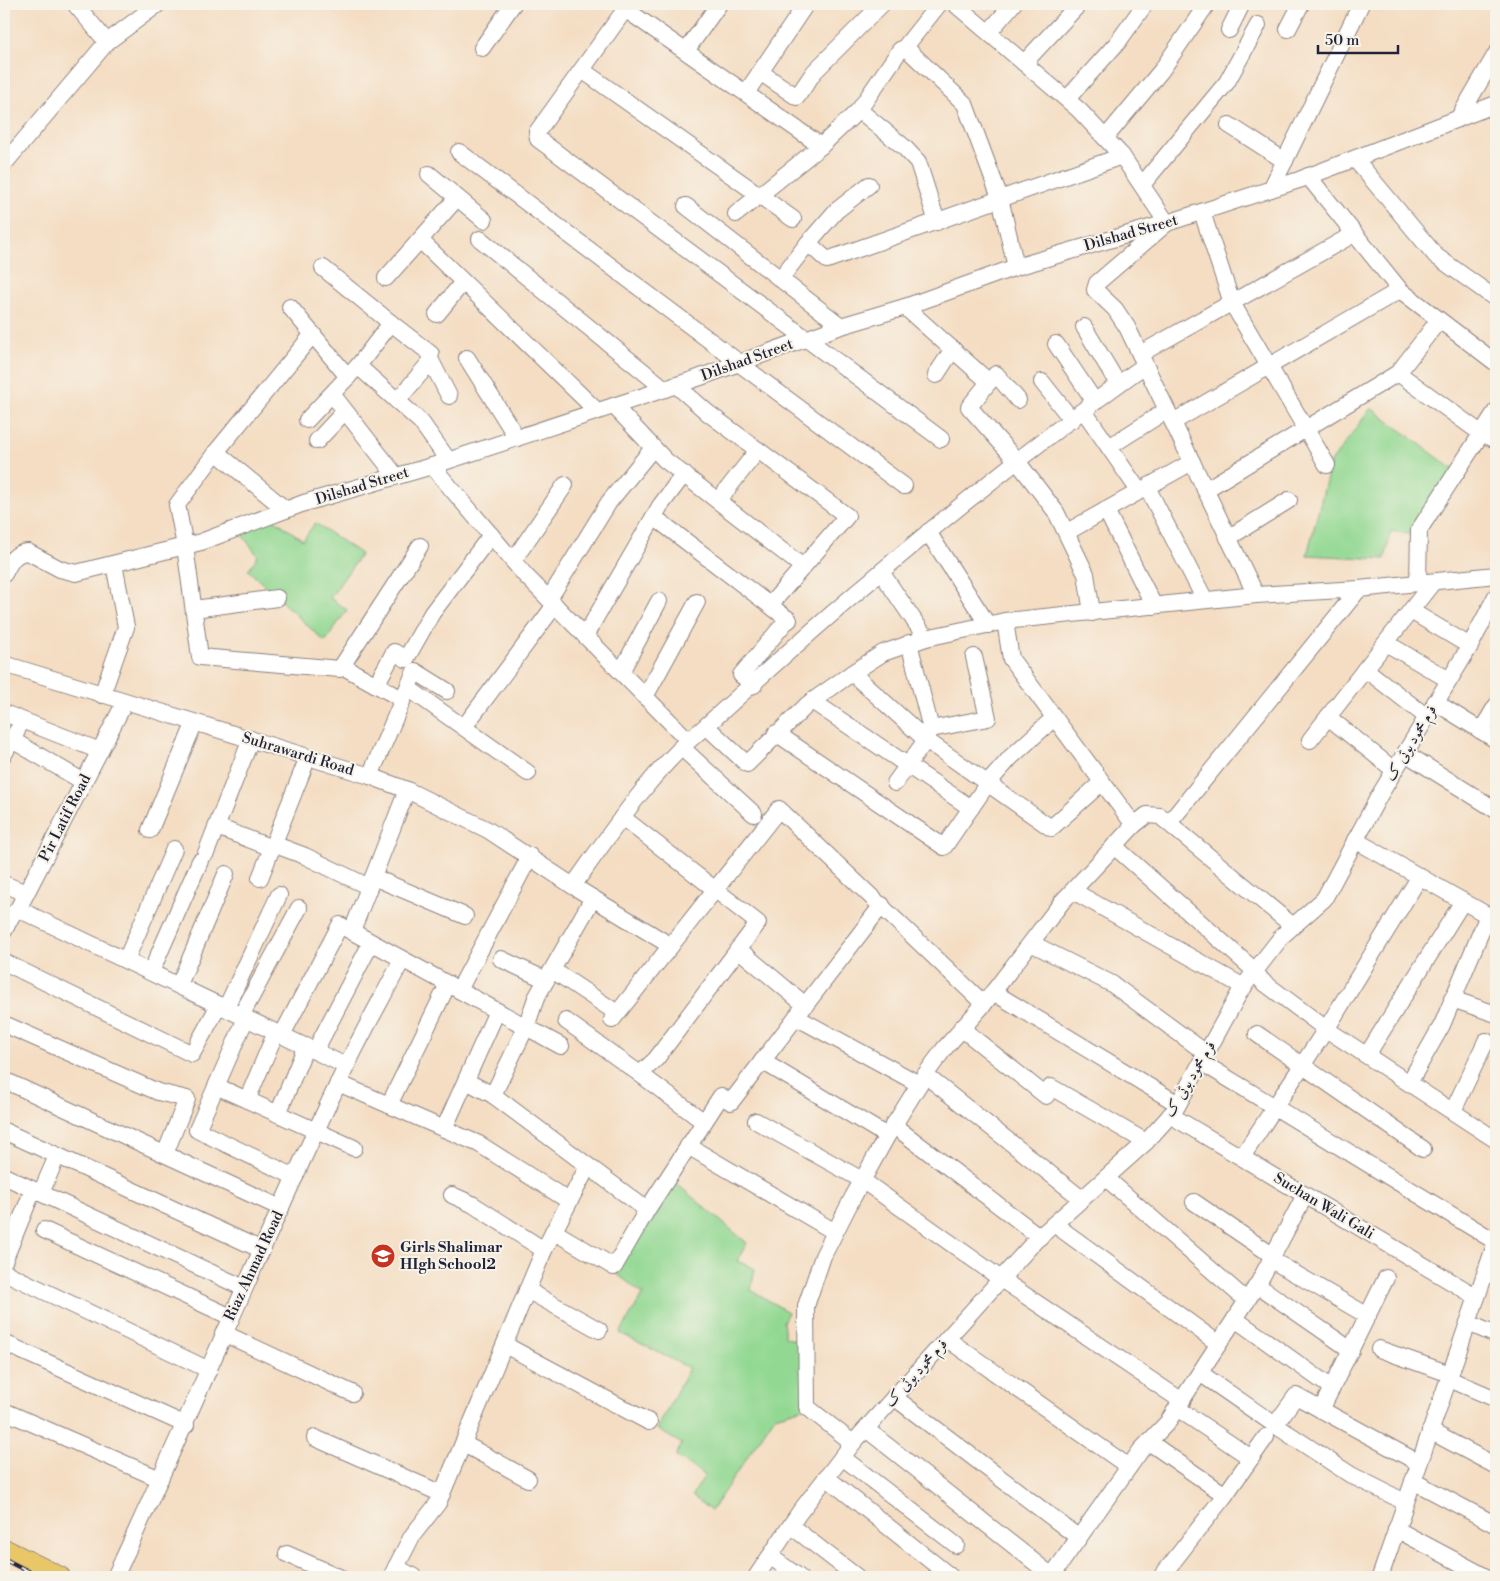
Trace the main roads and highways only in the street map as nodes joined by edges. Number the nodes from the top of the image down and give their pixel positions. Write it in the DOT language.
graph roads {
  1 [pos="4,1549"];
  2 [pos="60,1577"];
  1 -- 2 [label="main road"];
}
